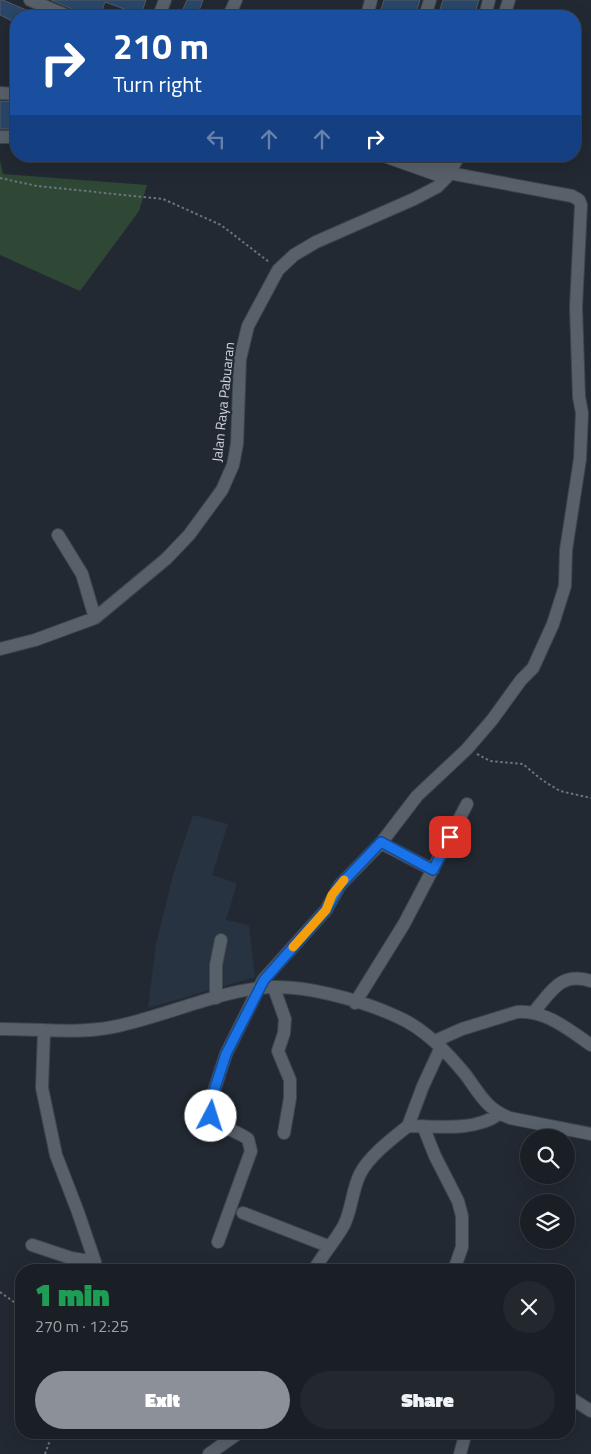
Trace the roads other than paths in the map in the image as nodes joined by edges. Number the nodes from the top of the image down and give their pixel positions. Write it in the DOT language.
graph roads {
  1 [pos="30,0"];
  2 [pos="54,10"];
  3 [pos="406,162"];
  4 [pos="426,162"];
  5 [pos="456,162"];
  6 [pos="449,174"];
  7 [pos="58,535"];
  8 [pos="95,618"];
  9 [pos="0,649"];
  10 [pos="467,804"];
  11 [pos="381,842"];
  12 [pos="433,870"];
  13 [pos="221,940"];
  14 [pos="591,981"];
  15 [pos="260,988"];
  16 [pos="274,988"];
  17 [pos="216,998"];
  18 [pos="355,1002"];
  19 [pos="533,1013"];
  20 [pos="0,1029"];
  21 [pos="44,1030"];
  22 [pos="438,1044"];
  23 [pos="591,1046"];
  24 [pos="499,1114"];
  25 [pos="408,1126"];
  26 [pos="423,1126"];
  27 [pos="284,1133"];
  28 [pos="591,1134"];
  29 [pos="244,1213"];
  30 [pos="218,1242"];
  31 [pos="32,1245"];
  32 [pos="328,1246"];
  33 [pos="88,1264"];
  34 [pos="93,1264"];
  35 [pos="318,1264"];
  36 [pos="456,1264"];
  37 [pos="575,1401"];
  38 [pos="591,1411"];
  39 [pos="227,1439"];
  40 [pos="229,1439"];
  41 [pos="464,1439"];
  42 [pos="209,1454"];
  43 [pos="233,1454"];
  44 [pos="460,1454"];
  1 -- 2 [label="street"];
  3 -- 6 [label="street"];
  4 -- 6 [label="street"];
  5 -- 6 [label="street"];
  6 -- 8 [label="street, Jalan Raya Pabuaran"];
  6 -- 11 [label="street"];
  7 -- 8 [label="street"];
  8 -- 9 [label="street, Jalan Raya Pabuaran"];
  10 -- 12 [label="street"];
  11 -- 12 [label="street"];
  11 -- 15 [label="street"];
  12 -- 18 [label="street"];
  13 -- 17 [label="street"];
  14 -- 19 [label="street"];
  15 -- 16 [label="street"];
  15 -- 17 [label="street"];
  15 -- 30 [label="street"];
  16 -- 18 [label="street"];
  16 -- 27 [label="street"];
  17 -- 21 [label="street"];
  18 -- 22 [label="street"];
  19 -- 22 [label="street"];
  19 -- 23 [label="street"];
  20 -- 21 [label="street"];
  21 -- 34 [label="street"];
  22 -- 24 [label="street"];
  22 -- 25 [label="street"];
  24 -- 26 [label="street"];
  24 -- 28 [label="street"];
  25 -- 26 [label="street"];
  25 -- 32 [label="street"];
  26 -- 36 [label="street"];
  29 -- 32 [label="street"];
  31 -- 33 [label="street"];
  32 -- 35 [label="street"];
  37 -- 38 [label="street"];
  39 -- 42 [label="street"];
  40 -- 43 [label="street"];
  41 -- 44 [label="street"];
}
